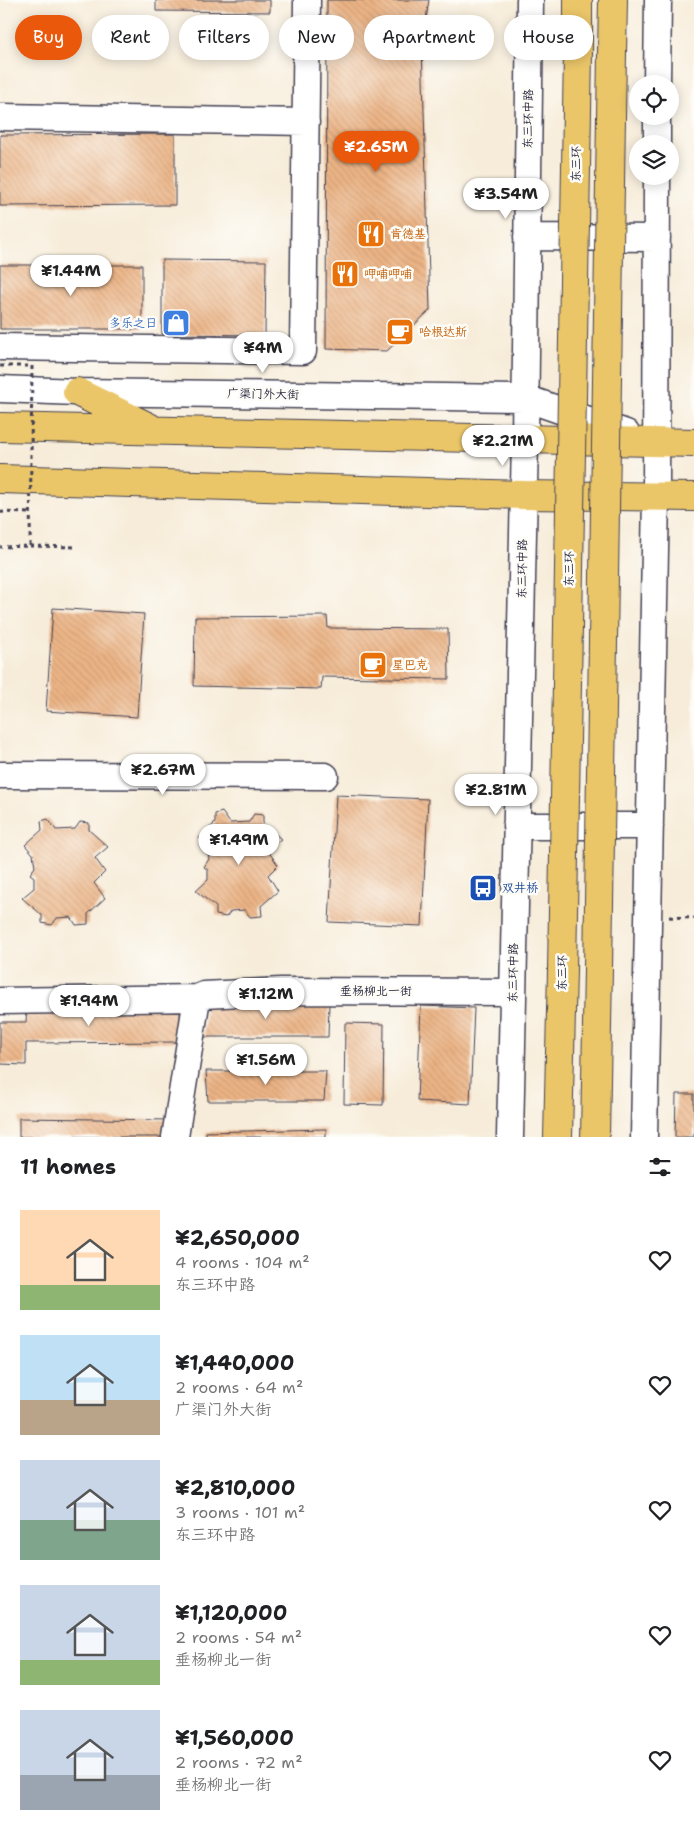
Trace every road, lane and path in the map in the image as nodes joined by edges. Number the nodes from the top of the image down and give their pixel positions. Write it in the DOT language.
graph roads {
  1 [pos="307,0"];
  2 [pos="530,0"];
  3 [pos="578,0"];
  4 [pos="613,0"];
  5 [pos="658,0"];
  6 [pos="657,75"];
  7 [pos="0,117"];
  8 [pos="306,122"];
  9 [pos="657,185"];
  10 [pos="526,237"];
  11 [pos="657,238"];
  12 [pos="0,346"];
  13 [pos="0,366"];
  14 [pos="0,390"];
  15 [pos="77,392"];
  16 [pos="525,398"];
  17 [pos="0,427"];
  18 [pos="157,431"];
  19 [pos="525,440"];
  20 [pos="655,443"];
  21 [pos="694,443"];
  22 [pos="0,479"];
  23 [pos="523,495"];
  24 [pos="656,496"];
  25 [pos="694,497"];
  26 [pos="0,512"];
  27 [pos="31,513"];
  28 [pos="30,546"];
  29 [pos="0,547"];
  30 [pos="78,547"];
  31 [pos="0,775"];
  32 [pos="325,776"];
  33 [pos="516,826"];
  34 [pos="650,826"];
  35 [pos="513,992"];
  36 [pos="197,998"];
  37 [pos="0,1001"];
  38 [pos="175,1137"];
  39 [pos="510,1137"];
  40 [pos="558,1137"];
  41 [pos="595,1137"];
  42 [pos="644,1137"];
  1 -- 8 [label="street"];
  2 -- 10 [label="street, 东三环中路"];
  3 -- 40 [label="main road, 东三环, bridge"];
  4 -- 41 [label="main road, bridge"];
  5 -- 6 [label="street"];
  7 -- 8 [label="street"];
  8 -- 12 [label="street"];
  9 -- 11 [label="street"];
  10 -- 11 [label="street"];
  10 -- 16 [label="street, 东三环中路"];
  11 -- 20 [label="street"];
  13 -- 27 [label="path, bridge"];
  14 -- 15 [label="street, 广渠门外大街"];
  15 -- 16 [label="street, 广渠门外大街"];
  15 -- 18 [label="main road"];
  16 -- 19 [label="street, 东三环中路"];
  16 -- 20 [label="street, 广渠门外大街"];
  17 -- 18 [label="main road"];
  18 -- 19 [label="main road"];
  19 -- 20 [label="main road"];
  19 -- 23 [label="street, 东三环中路"];
  20 -- 21 [label="main road"];
  20 -- 24 [label="street"];
  22 -- 23 [label="main road"];
  23 -- 24 [label="main road"];
  23 -- 33 [label="street, 东三环中路"];
  24 -- 25 [label="main road"];
  24 -- 34 [label="street"];
  26 -- 27 [label="path"];
  27 -- 28 [label="path, bridge"];
  28 -- 29 [label="path, bridge"];
  28 -- 30 [label="path"];
  31 -- 32 [label="street"];
  33 -- 34 [label="street"];
  33 -- 35 [label="street, 东三环中路"];
  34 -- 42 [label="street"];
  35 -- 36 [label="street, 垂杨柳北一街"];
  35 -- 39 [label="street, 东三环中路"];
  36 -- 37 [label="street, 垂杨柳北一街"];
  36 -- 38 [label="street"];
}
